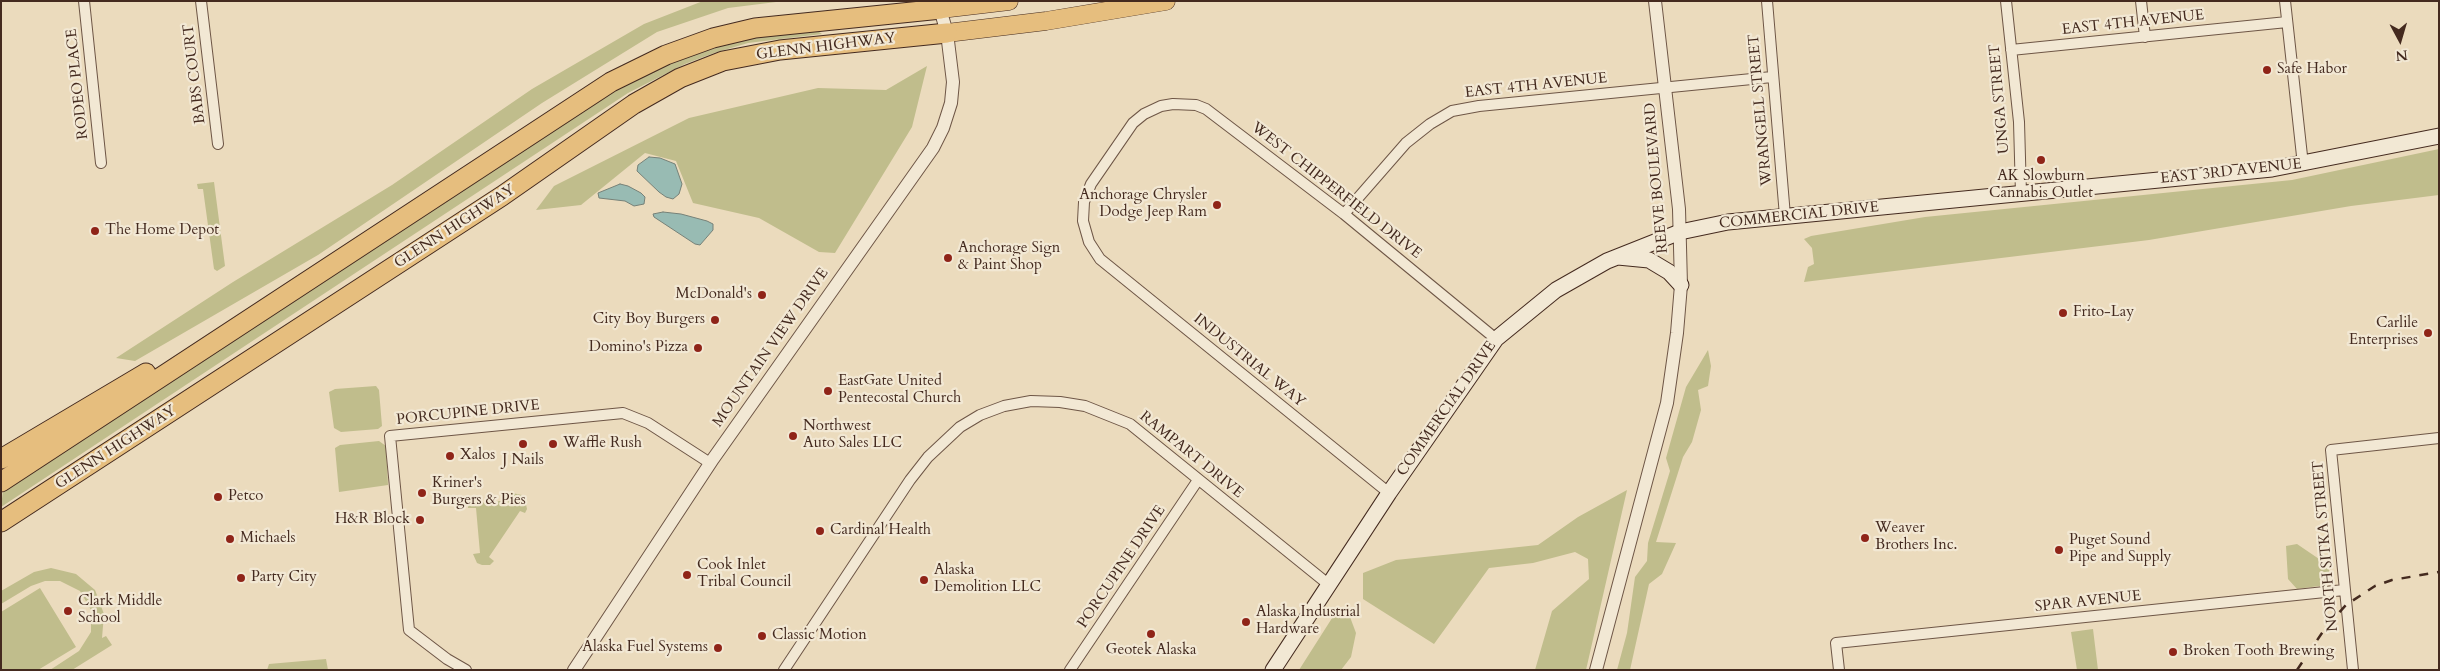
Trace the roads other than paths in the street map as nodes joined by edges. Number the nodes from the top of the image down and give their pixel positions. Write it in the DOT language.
graph roads {
  1 [pos="84,1"];
  2 [pos="201,1"];
  3 [pos="899,1"];
  4 [pos="1009,1"];
  5 [pos="1166,1"];
  6 [pos="1655,1"];
  7 [pos="1766,1"];
  8 [pos="2006,1"];
  9 [pos="2141,1"];
  10 [pos="2285,1"];
  11 [pos="939,5"];
  12 [pos="877,15"];
  13 [pos="2287,22"];
  14 [pos="947,32"];
  15 [pos="2145,37"];
  16 [pos="2011,50"];
  17 [pos="1772,76"];
  18 [pos="1664,87"];
  19 [pos="2439,136"];
  20 [pos="218,144"];
  21 [pos="101,163"];
  22 [pos="2303,164"];
  23 [pos="2021,194"];
  24 [pos="1344,214"];
  25 [pos="1785,216"];
  26 [pos="1680,232"];
  27 [pos="1093,251"];
  28 [pos="1617,257"];
  29 [pos="1681,285"];
  30 [pos="244,322"];
  31 [pos="1496,339"];
  32 [pos="2439,438"];
  33 [pos="1,459"];
  34 [pos="710,463"];
  35 [pos="1198,480"];
  36 [pos="1,482"];
  37 [pos="1389,493"];
  38 [pos="1,522"];
  39 [pos="1328,584"];
  40 [pos="2344,590"];
  41 [pos="466,670"];
  42 [pos="574,670"];
  43 [pos="784,670"];
  44 [pos="1070,670"];
  45 [pos="1273,670"];
  46 [pos="1596,670"];
  47 [pos="1839,670"];
  48 [pos="2353,670"];
  1 -- 21 [label="street, RODEO PLACE"];
  2 -- 20 [label="street, BABS COURT"];
  3 -- 12 [label="highway"];
  4 -- 11 [label="highway"];
  5 -- 14 [label="highway"];
  6 -- 18 [label="street, REEVE BOULEVARD"];
  7 -- 17 [label="street, WRANGELL STREET"];
  8 -- 16 [label="street, UNGA STREET"];
  9 -- 15 [label="street"];
  10 -- 13 [label="street"];
  11 -- 12 [label="highway, GLENN HIGHWAY"];
  11 -- 14 [label="street, MOUNTAIN VIEW DRIVE"];
  12 -- 30 [label="highway, GLENN HIGHWAY"];
  13 -- 15 [label="street, EAST 4TH AVENUE"];
  13 -- 22 [label="street"];
  14 -- 34 [label="street, MOUNTAIN VIEW DRIVE"];
  14 -- 38 [label="highway, GLENN HIGHWAY"];
  15 -- 16 [label="street, EAST 4TH AVENUE"];
  16 -- 23 [label="street, UNGA STREET"];
  17 -- 18 [label="street, EAST 4TH AVENUE"];
  17 -- 25 [label="street, WRANGELL STREET"];
  18 -- 24 [label="street, EAST 4TH AVENUE"];
  18 -- 26 [label="street, REEVE BOULEVARD"];
  19 -- 22 [label="main road, EAST 3RD AVENUE"];
  22 -- 23 [label="main road, EAST 3RD AVENUE"];
  23 -- 25 [label="main road, COMMERCIAL DRIVE"];
  24 -- 27 [label="street, WEST CHIPPERFIELD DRIVE"];
  24 -- 31 [label="street, WEST CHIPPERFIELD DRIVE"];
  25 -- 26 [label="main road, COMMERCIAL DRIVE"];
  26 -- 28 [label="main road, COMMERCIAL DRIVE"];
  26 -- 29 [label="street, REEVE BOULEVARD"];
  27 -- 37 [label="street, INDUSTRIAL WAY"];
  28 -- 29 [label="main road"];
  28 -- 31 [label="main road, COMMERCIAL DRIVE"];
  29 -- 46 [label="street, REEVE BOULEVARD"];
  30 -- 33 [label="highway"];
  30 -- 36 [label="highway, GLENN HIGHWAY"];
  31 -- 37 [label="main road, COMMERCIAL DRIVE"];
  32 -- 40 [label="street, NORTH SITKA STREET"];
  34 -- 41 [label="street, PORCUPINE DRIVE"];
  34 -- 42 [label="street, MOUNTAIN VIEW DRIVE"];
  35 -- 39 [label="street, RAMPART DRIVE"];
  35 -- 43 [label="street, RAMPART DRIVE"];
  35 -- 44 [label="street, PORCUPINE DRIVE"];
  37 -- 39 [label="main road, COMMERCIAL DRIVE"];
  39 -- 45 [label="main road, COMMERCIAL DRIVE"];
  40 -- 47 [label="street, SPAR AVENUE"];
  40 -- 48 [label="street, NORTH SITKA STREET"];
}
